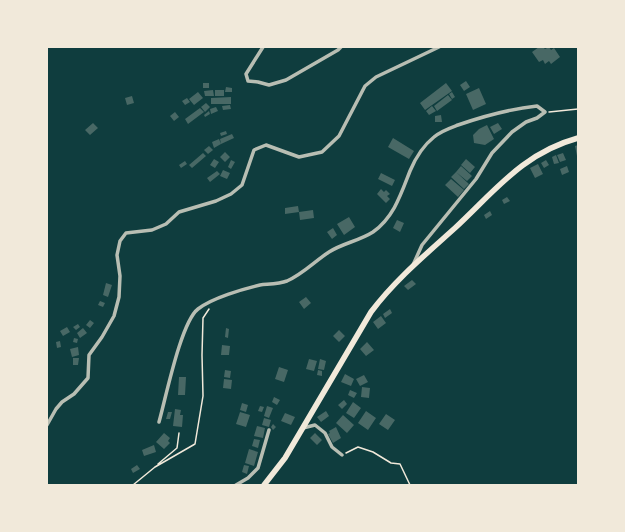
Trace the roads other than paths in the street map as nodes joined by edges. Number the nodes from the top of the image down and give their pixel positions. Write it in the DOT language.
graph roads {
  1 [pos="263,47"];
  2 [pos="341,47"];
  3 [pos="439,47"];
  4 [pos="578,138"];
  5 [pos="412,266"];
  6 [pos="159,422"];
  7 [pos="47,425"];
  8 [pos="303,428"];
  9 [pos="268,430"];
  10 [pos="342,455"];
  11 [pos="236,485"];
  12 [pos="264,485"];
  1 -- 2 [label="street"];
  3 -- 7 [label="street"];
  4 -- 5 [label="main road"];
  5 -- 6 [label="street"];
  5 -- 8 [label="main road"];
  8 -- 10 [label="street"];
  8 -- 12 [label="main road"];
  9 -- 11 [label="street"];
}
